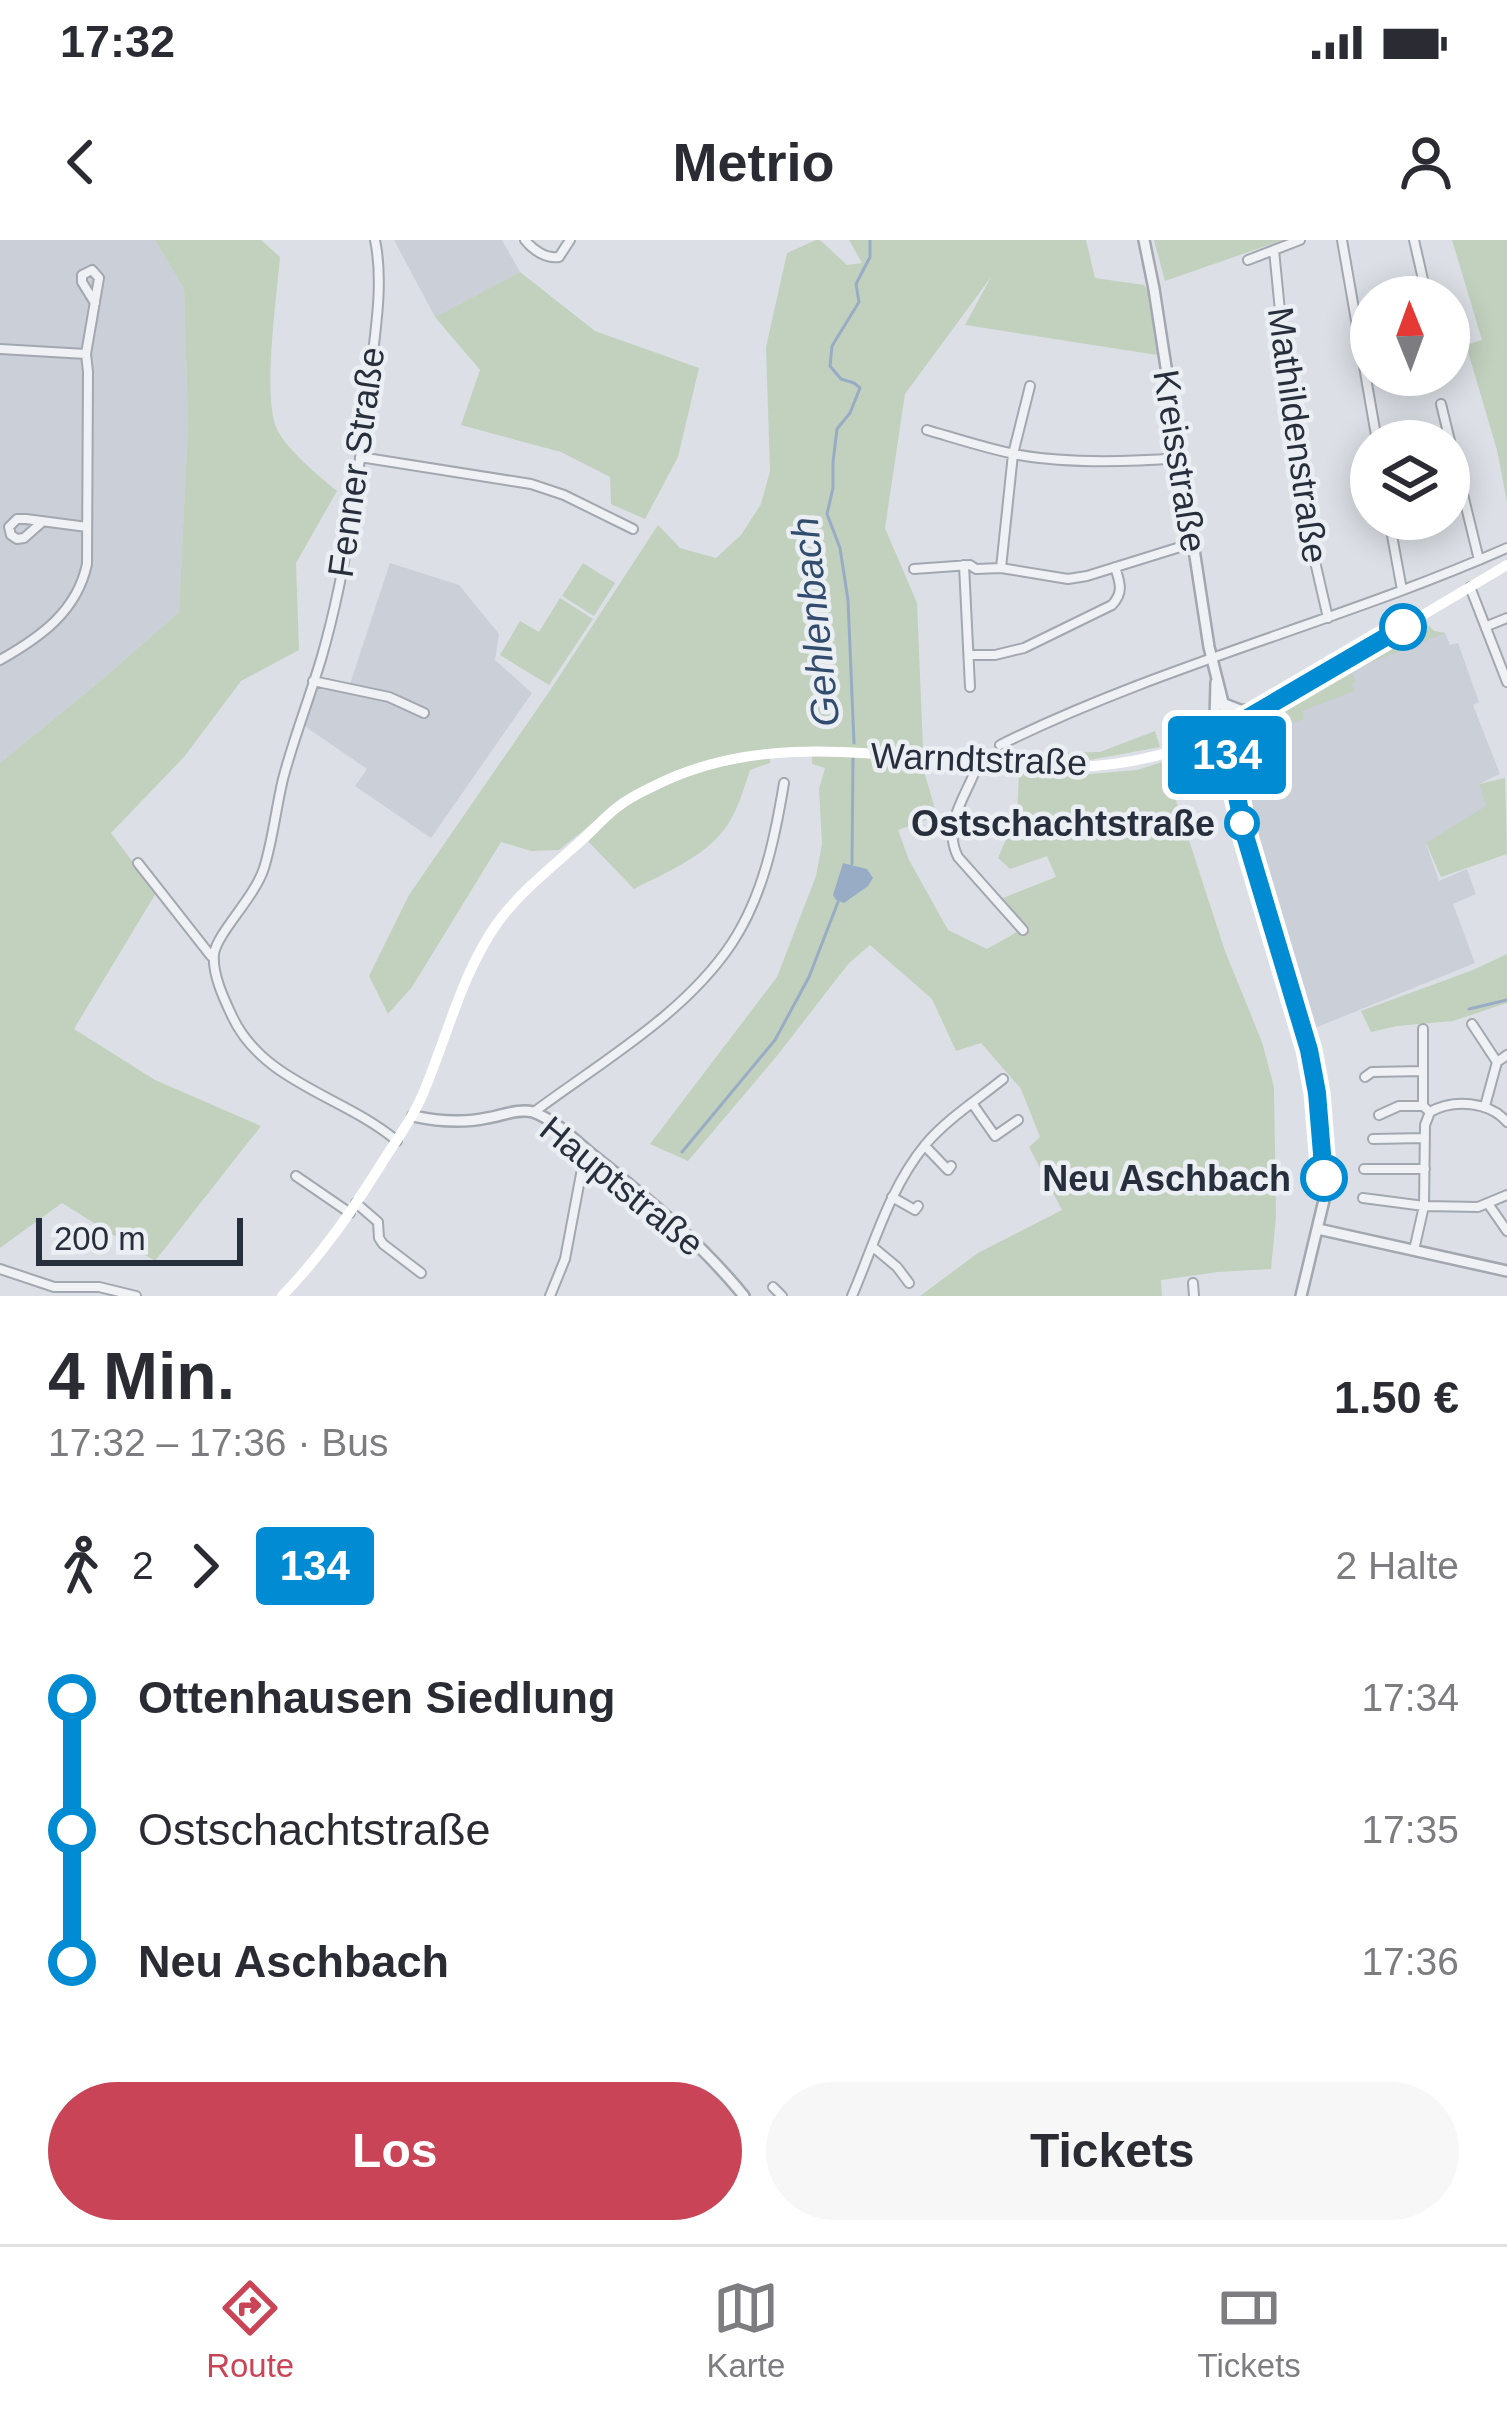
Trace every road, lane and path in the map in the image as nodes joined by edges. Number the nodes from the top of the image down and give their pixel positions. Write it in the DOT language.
graph roads {
  1 [pos="375,240"];
  2 [pos="525,240"];
  3 [pos="570,240"];
  4 [pos="1144,240"];
  5 [pos="1300,240"];
  6 [pos="1342,240"];
  7 [pos="1414,240"];
  8 [pos="1274,250"];
  9 [pos="1248,260"];
  10 [pos="1422,276"];
  11 [pos="94,303"];
  12 [pos="0,349"];
  13 [pos="86,353"];
  14 [pos="1030,386"];
  15 [pos="1441,404"];
  16 [pos="1373,420"];
  17 [pos="928,430"];
  18 [pos="1013,454"];
  19 [pos="360,457"];
  20 [pos="1180,458"];
  21 [pos="41,523"];
  22 [pos="87,527"];
  23 [pos="633,530"];
  24 [pos="1393,540"];
  25 [pos="1193,543"];
  26 [pos="1507,548"];
  27 [pos="1479,560"];
  28 [pos="964,565"];
  29 [pos="1507,565"];
  30 [pos="1115,567"];
  31 [pos="1000,568"];
  32 [pos="914,569"];
  33 [pos="1470,586"];
  34 [pos="1402,590"];
  35 [pos="1328,618"];
  36 [pos="1507,618"];
  37 [pos="1487,626"];
  38 [pos="969,656"];
  39 [pos="1212,659"];
  40 [pos="0,660"];
  41 [pos="313,682"];
  42 [pos="1216,682"];
  43 [pos="1507,682"];
  44 [pos="970,687"];
  45 [pos="1222,703"];
  46 [pos="1262,711"];
  47 [pos="424,712"];
  48 [pos="1224,732"];
  49 [pos="1195,744"];
  50 [pos="1000,746"];
  51 [pos="978,763"];
  52 [pos="1230,765"];
  53 [pos="784,783"];
  54 [pos="138,863"];
  55 [pos="1023,930"];
  56 [pos="214,963"];
  57 [pos="1472,1024"];
  58 [pos="1424,1029"];
  59 [pos="1507,1055"];
  60 [pos="1497,1061"];
  61 [pos="1423,1071"];
  62 [pos="1365,1077"];
  63 [pos="1004,1079"];
  64 [pos="973,1103"];
  65 [pos="1485,1106"];
  66 [pos="1426,1109"];
  67 [pos="534,1112"];
  68 [pos="413,1115"];
  69 [pos="1379,1115"];
  70 [pos="1018,1120"];
  71 [pos="1507,1122"];
  72 [pos="1373,1138"];
  73 [pos="1425,1138"];
  74 [pos="397,1141"];
  75 [pos="925,1146"];
  76 [pos="588,1151"];
  77 [pos="951,1166"];
  78 [pos="1364,1169"];
  79 [pos="1425,1169"];
  80 [pos="296,1176"];
  81 [pos="1507,1195"];
  82 [pos="892,1198"];
  83 [pos="1363,1198"];
  84 [pos="1489,1204"];
  85 [pos="918,1206"];
  86 [pos="1424,1206"];
  87 [pos="353,1208"];
  88 [pos="1318,1229"];
  89 [pos="1507,1231"];
  90 [pos="873,1247"];
  91 [pos="1414,1250"];
  92 [pos="0,1269"];
  93 [pos="1507,1270"];
  94 [pos="421,1273"];
  95 [pos="909,1282"];
  96 [pos="1192,1283"];
  97 [pos="773,1287"];
  98 [pos="136,1296"];
  99 [pos="282,1296"];
  100 [pos="550,1296"];
  101 [pos="744,1296"];
  102 [pos="782,1296"];
  103 [pos="852,1296"];
  104 [pos="1194,1296"];
  105 [pos="1301,1296"];
  1 -- 19 [label="street, Fenner Straße"];
  2 -- 3 [label="street"];
  4 -- 20 [label="street, Kreisstraße"];
  5 -- 8 [label="street"];
  6 -- 16 [label="street"];
  7 -- 10 [label="street"];
  8 -- 9 [label="street"];
  8 -- 35 [label="street, Mathildenstraße"];
  11 -- 13 [label="street"];
  12 -- 13 [label="street"];
  13 -- 22 [label="street"];
  14 -- 18 [label="street"];
  15 -- 27 [label="street"];
  17 -- 18 [label="street"];
  18 -- 20 [label="street"];
  18 -- 31 [label="street"];
  19 -- 23 [label="street"];
  19 -- 41 [label="street, Fenner Straße"];
  20 -- 25 [label="street, Kreisstraße"];
  21 -- 22 [label="street"];
  22 -- 40 [label="street"];
  24 -- 34 [label="street"];
  25 -- 30 [label="street"];
  25 -- 39 [label="street, Kreisstraße"];
  26 -- 27 [label="street"];
  27 -- 34 [label="street"];
  28 -- 31 [label="street"];
  28 -- 32 [label="street"];
  28 -- 38 [label="street"];
  29 -- 33 [label="main road"];
  30 -- 31 [label="street"];
  30 -- 38 [label="street"];
  33 -- 37 [label="street"];
  33 -- 46 [label="main road"];
  34 -- 35 [label="street"];
  35 -- 39 [label="street"];
  36 -- 37 [label="street"];
  37 -- 43 [label="street"];
  38 -- 44 [label="street"];
  39 -- 42 [label="street, Kreisstraße"];
  39 -- 50 [label="street"];
  41 -- 47 [label="street"];
  41 -- 56 [label="street, Fenner Straße"];
  42 -- 45 [label="street, Kreisstraße"];
  42 -- 48 [label="street, Kreisstraße"];
  45 -- 46 [label="street"];
  45 -- 48 [label="street, Kreisstraße"];
  46 -- 48 [label="main road"];
  48 -- 49 [label="main road, Warndtstraße"];
  48 -- 52 [label="street, Kreisstraße"];
  49 -- 51 [label="main road, Warndtstraße"];
  49 -- 52 [label="street"];
  51 -- 55 [label="street"];
  51 -- 68 [label="main road, Warndtstraße"];
  52 -- 88 [label="street, Kreisstraße"];
  53 -- 67 [label="street"];
  54 -- 56 [label="street"];
  56 -- 74 [label="street"];
  57 -- 60 [label="street"];
  58 -- 61 [label="street"];
  59 -- 60 [label="street"];
  60 -- 65 [label="street"];
  61 -- 62 [label="street"];
  61 -- 66 [label="street"];
  63 -- 64 [label="street"];
  64 -- 70 [label="street"];
  64 -- 75 [label="street"];
  65 -- 66 [label="street"];
  65 -- 71 [label="street"];
  66 -- 69 [label="street"];
  66 -- 73 [label="street"];
  67 -- 68 [label="street, Hauptstraße"];
  67 -- 76 [label="street, Hauptstraße"];
  68 -- 74 [label="main road, Warndtstraße"];
  72 -- 73 [label="street"];
  73 -- 79 [label="street"];
  74 -- 87 [label="main road, Warndtstraße"];
  75 -- 77 [label="street"];
  75 -- 82 [label="street"];
  76 -- 100 [label="street"];
  76 -- 101 [label="street, Hauptstraße"];
  78 -- 79 [label="street"];
  79 -- 86 [label="street"];
  80 -- 87 [label="street"];
  81 -- 84 [label="street"];
  82 -- 85 [label="street"];
  82 -- 90 [label="street"];
  83 -- 86 [label="street"];
  84 -- 86 [label="street"];
  84 -- 89 [label="street"];
  86 -- 91 [label="street"];
  87 -- 94 [label="street"];
  87 -- 99 [label="main road, Warndtstraße"];
  88 -- 91 [label="street"];
  88 -- 105 [label="street, Kreisstraße"];
  90 -- 95 [label="street"];
  90 -- 103 [label="street"];
  91 -- 93 [label="street"];
  92 -- 98 [label="street"];
  96 -- 104 [label="street"];
  97 -- 102 [label="street"];
}
